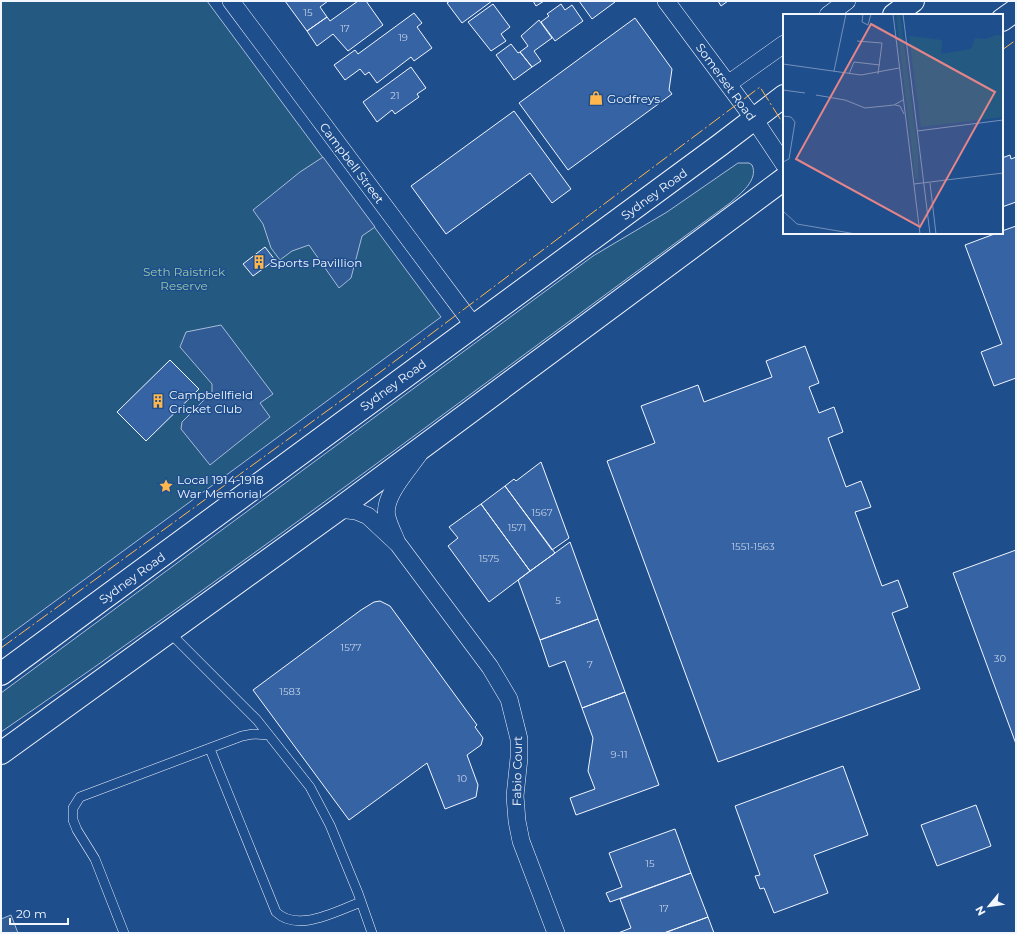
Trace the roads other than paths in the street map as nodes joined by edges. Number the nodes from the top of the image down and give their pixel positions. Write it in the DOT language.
graph roads {
  1 [pos="231,1"];
  2 [pos="666,1"];
  3 [pos="847,1"];
  4 [pos="913,1"];
  5 [pos="1016,10"];
  6 [pos="829,14"];
  7 [pos="895,14"];
  8 [pos="1003,19"];
  9 [pos="783,45"];
  10 [pos="728,84"];
  11 [pos="783,97"];
  12 [pos="754,119"];
  13 [pos="783,162"];
  14 [pos="783,180"];
  15 [pos="474,326"];
  16 [pos="426,445"];
  17 [pos="339,509"];
  18 [pos="398,544"];
  19 [pos="169,632"];
  20 [pos="1,674"];
  21 [pos="269,735"];
  22 [pos="210,749"];
  23 [pos="1,753"];
  24 [pos="361,902"];
  25 [pos="124,933"];
  26 [pos="372,933"];
  27 [pos="556,933"];
  1 -- 15 [label="street, Campbell Street"];
  2 -- 10 [label="street, Somerset Road"];
  3 -- 6 [label="street"];
  4 -- 7 [label="highway"];
  5 -- 8 [label="highway"];
  9 -- 10 [label="street"];
  10 -- 12 [label="street, Somerset Road"];
  11 -- 12 [label="highway, Sydney Road"];
  12 -- 13 [label="street, Somerset Road"];
  12 -- 15 [label="highway, Sydney Road"];
  14 -- 16 [label="highway"];
  15 -- 20 [label="highway, Sydney Road"];
  16 -- 17 [label="highway"];
  16 -- 18 [label="street, Fabio Court"];
  17 -- 18 [label="street, Fabio Court"];
  17 -- 19 [label="highway"];
  18 -- 27 [label="street, Fabio Court"];
  19 -- 21 [label="lane"];
  19 -- 23 [label="highway"];
  21 -- 22 [label="lane"];
  21 -- 24 [label="lane"];
  22 -- 24 [label="lane"];
  22 -- 25 [label="lane"];
  24 -- 26 [label="lane"];
}
